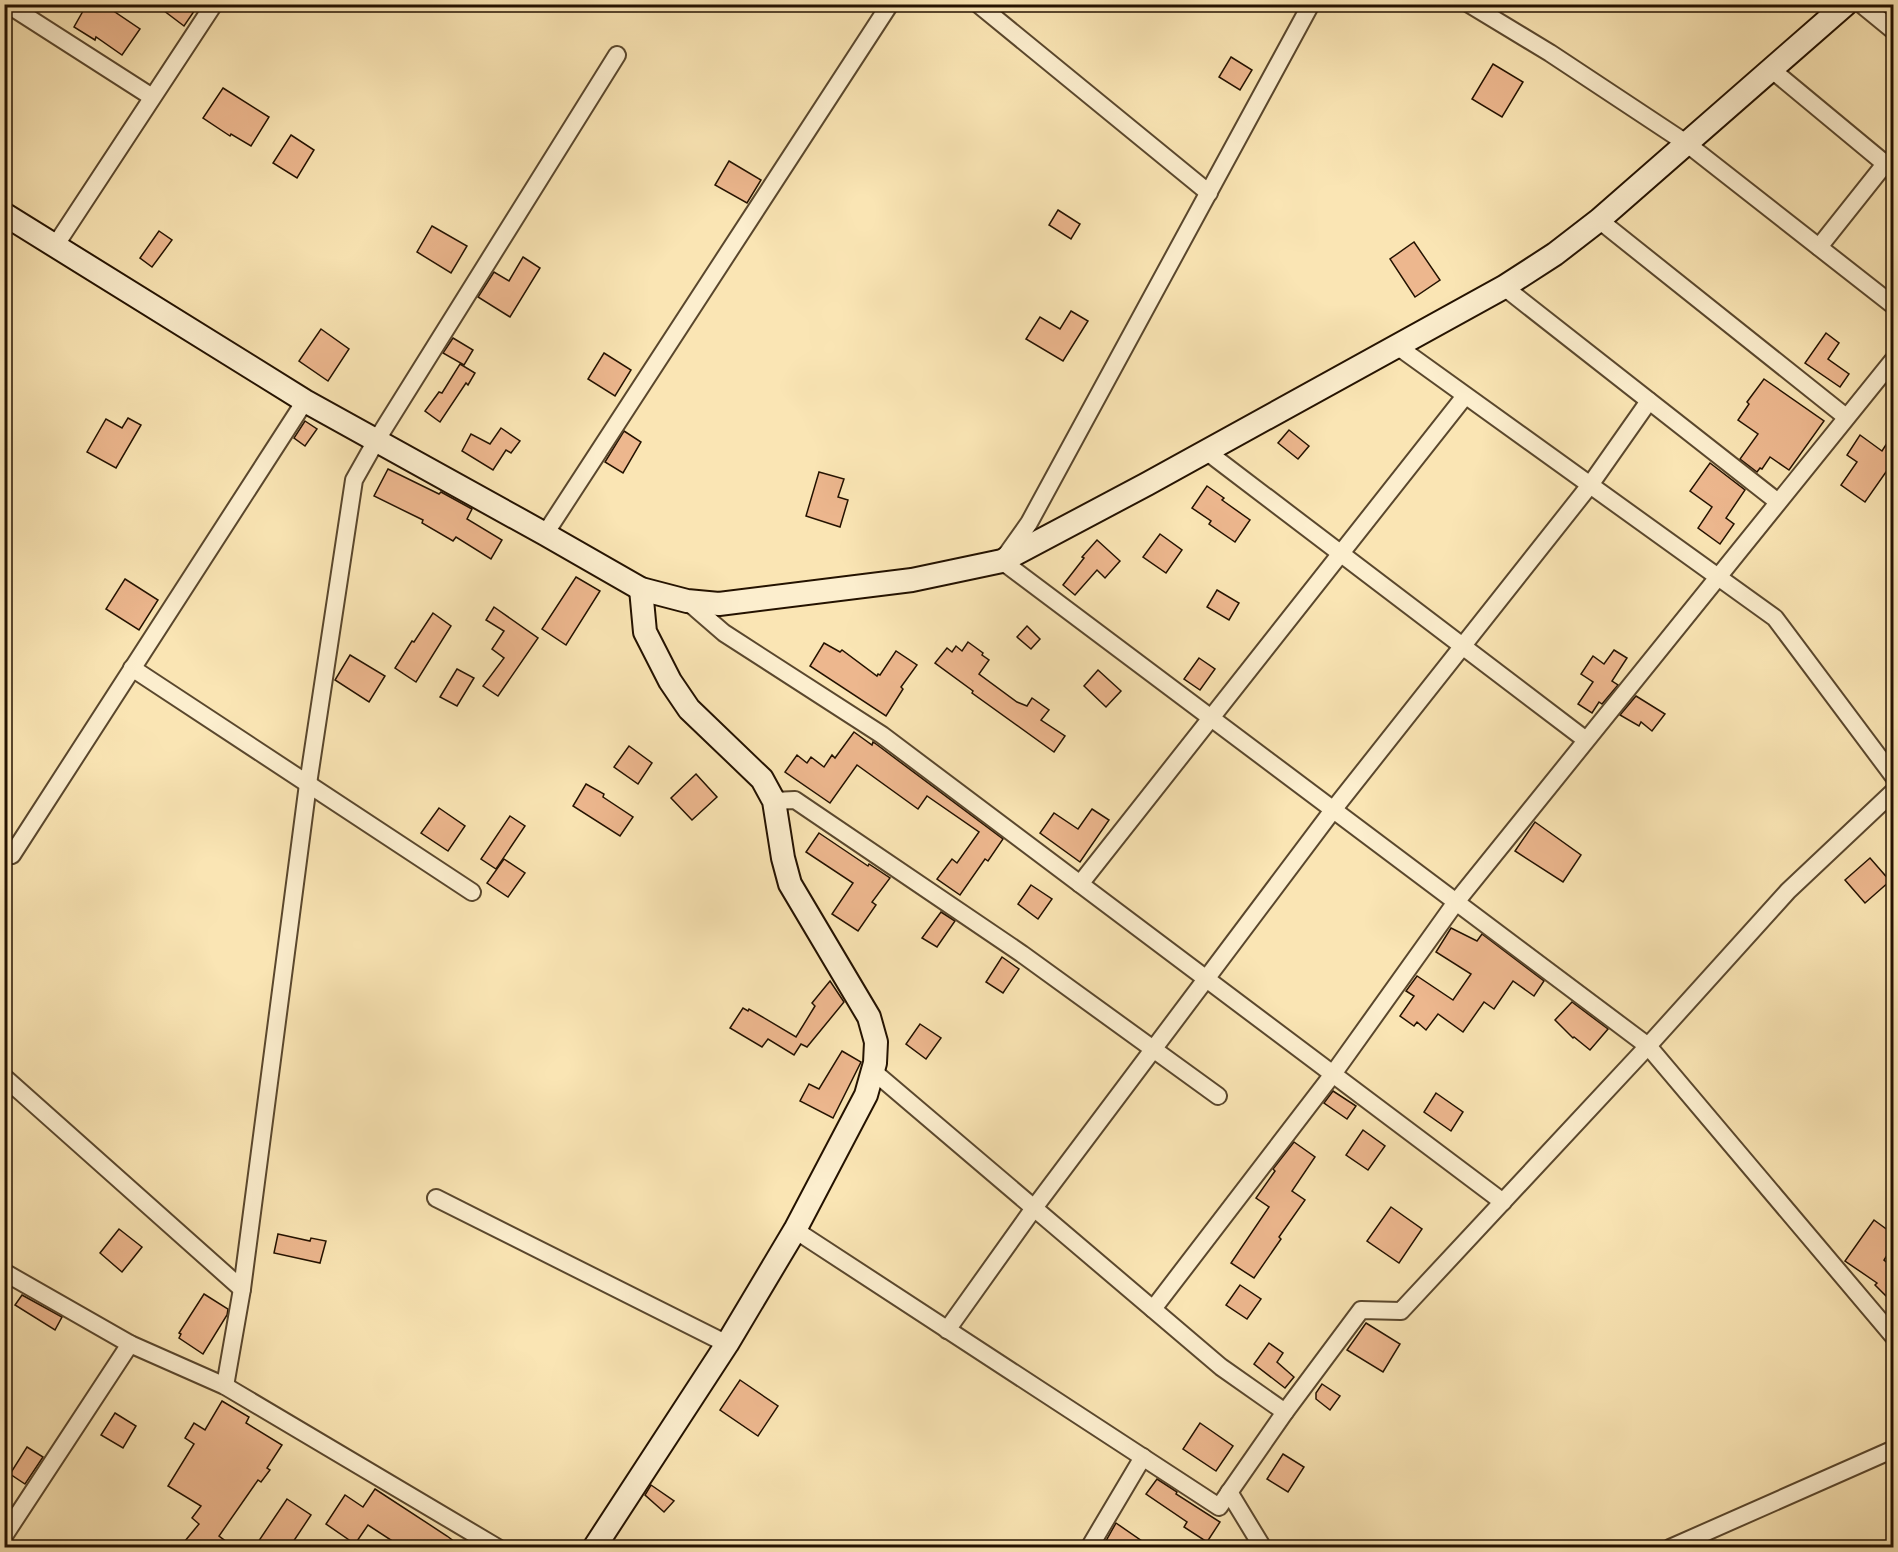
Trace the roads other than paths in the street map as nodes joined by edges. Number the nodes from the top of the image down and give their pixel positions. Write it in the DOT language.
graph roads {
  1 [pos="7,4"];
  2 [pos="214,4"];
  3 [pos="890,4"];
  4 [pos="978,4"];
  5 [pos="1311,4"];
  6 [pos="1469,4"];
  7 [pos="1846,4"];
  8 [pos="1861,4"];
  9 [pos="1893,31"];
  10 [pos="616,55"];
  11 [pos="1771,69"];
  12 [pos="152,98"];
  13 [pos="1686,143"];
  14 [pos="1889,168"];
  15 [pos="1209,193"];
  16 [pos="4,214"];
  17 [pos="1599,220"];
  18 [pos="55,246"];
  19 [pos="1819,247"];
  20 [pos="1504,287"];
  21 [pos="1893,306"];
  22 [pos="1397,346"];
  23 [pos="1893,359"];
  24 [pos="1465,396"];
  25 [pos="305,401"];
  26 [pos="1649,401"];
  27 [pos="1846,417"];
  28 [pos="376,441"];
  29 [pos="1206,451"];
  30 [pos="1590,485"];
  31 [pos="1778,502"];
  32 [pos="545,534"];
  33 [pos="1341,554"];
  34 [pos="1002,561"];
  35 [pos="1718,576"];
  36 [pos="641,589"];
  37 [pos="687,601"];
  38 [pos="1464,647"];
  39 [pos="132,668"];
  40 [pos="1210,717"];
  41 [pos="1586,740"];
  42 [pos="1893,777"];
  43 [pos="308,784"];
  44 [pos="1893,791"];
  45 [pos="774,801"];
  46 [pos="1333,810"];
  47 [pos="4,851"];
  48 [pos="1080,884"];
  49 [pos="472,892"];
  50 [pos="1456,902"];
  51 [pos="1207,979"];
  52 [pos="1648,1046"];
  53 [pos="1153,1049"];
  54 [pos="873,1071"];
  55 [pos="1333,1074"];
  56 [pos="4,1077"];
  57 [pos="1218,1096"];
  58 [pos="436,1198"];
  59 [pos="1503,1202"];
  60 [pos="1034,1208"];
  61 [pos="795,1230"];
  62 [pos="4,1272"];
  63 [pos="242,1289"];
  64 [pos="1153,1309"];
  65 [pos="947,1330"];
  66 [pos="1893,1337"];
  67 [pos="130,1344"];
  68 [pos="727,1344"];
  69 [pos="225,1386"];
  70 [pos="1285,1412"];
  71 [pos="1893,1449"];
  72 [pos="1143,1457"];
  73 [pos="1229,1492"];
  74 [pos="4,1536"];
  75 [pos="498,1548"];
  76 [pos="594,1548"];
  77 [pos="1089,1548"];
  78 [pos="1263,1548"];
  79 [pos="1670,1548"];
  1 -- 12 [label="street"];
  2 -- 12 [label="street"];
  3 -- 32 [label="street"];
  4 -- 15 [label="street"];
  5 -- 15 [label="street"];
  6 -- 13 [label="street"];
  7 -- 11 [label="street"];
  8 -- 9 [label="street"];
  10 -- 28 [label="street"];
  11 -- 13 [label="street"];
  11 -- 14 [label="street"];
  12 -- 18 [label="street"];
  13 -- 17 [label="street"];
  13 -- 19 [label="street"];
  14 -- 19 [label="street"];
  15 -- 34 [label="street"];
  16 -- 18 [label="street"];
  17 -- 20 [label="street"];
  17 -- 27 [label="street"];
  18 -- 25 [label="street"];
  19 -- 21 [label="street"];
  20 -- 22 [label="street"];
  20 -- 26 [label="street"];
  22 -- 24 [label="street"];
  22 -- 29 [label="street"];
  23 -- 27 [label="street"];
  24 -- 30 [label="street"];
  24 -- 33 [label="street"];
  25 -- 28 [label="street"];
  25 -- 39 [label="street"];
  26 -- 30 [label="street"];
  26 -- 31 [label="street"];
  27 -- 31 [label="street"];
  28 -- 32 [label="street"];
  28 -- 43 [label="street"];
  29 -- 33 [label="street"];
  29 -- 34 [label="street"];
  30 -- 35 [label="street"];
  30 -- 38 [label="street"];
  31 -- 35 [label="street"];
  32 -- 36 [label="street"];
  33 -- 38 [label="street"];
  33 -- 40 [label="street"];
  34 -- 37 [label="street"];
  34 -- 40 [label="street"];
  35 -- 41 [label="street"];
  35 -- 42 [label="street"];
  36 -- 37 [label="street"];
  36 -- 45 [label="street"];
  37 -- 48 [label="street"];
  38 -- 41 [label="street"];
  38 -- 46 [label="street"];
  39 -- 43 [label="street"];
  39 -- 47 [label="street"];
  40 -- 46 [label="street"];
  40 -- 48 [label="street"];
  41 -- 50 [label="street"];
  43 -- 49 [label="street"];
  43 -- 63 [label="street"];
  44 -- 52 [label="street"];
  45 -- 53 [label="street"];
  45 -- 54 [label="street"];
  46 -- 50 [label="street"];
  46 -- 51 [label="street"];
  48 -- 51 [label="street"];
  50 -- 52 [label="street"];
  50 -- 55 [label="street"];
  51 -- 53 [label="street"];
  51 -- 55 [label="street"];
  52 -- 59 [label="street"];
  52 -- 66 [label="street"];
  53 -- 57 [label="street"];
  53 -- 60 [label="street"];
  54 -- 60 [label="street"];
  54 -- 61 [label="street"];
  55 -- 59 [label="street"];
  55 -- 64 [label="street"];
  56 -- 63 [label="street"];
  58 -- 68 [label="street"];
  59 -- 70 [label="street"];
  60 -- 64 [label="street"];
  60 -- 65 [label="street"];
  61 -- 65 [label="street"];
  61 -- 68 [label="street"];
  62 -- 67 [label="street"];
  63 -- 69 [label="street"];
  64 -- 70 [label="street"];
  65 -- 72 [label="street"];
  67 -- 69 [label="street"];
  67 -- 74 [label="street"];
  68 -- 76 [label="street"];
  69 -- 75 [label="street"];
  70 -- 73 [label="street"];
  71 -- 79 [label="street"];
  72 -- 73 [label="street"];
  72 -- 77 [label="street"];
  73 -- 78 [label="street"];
}
